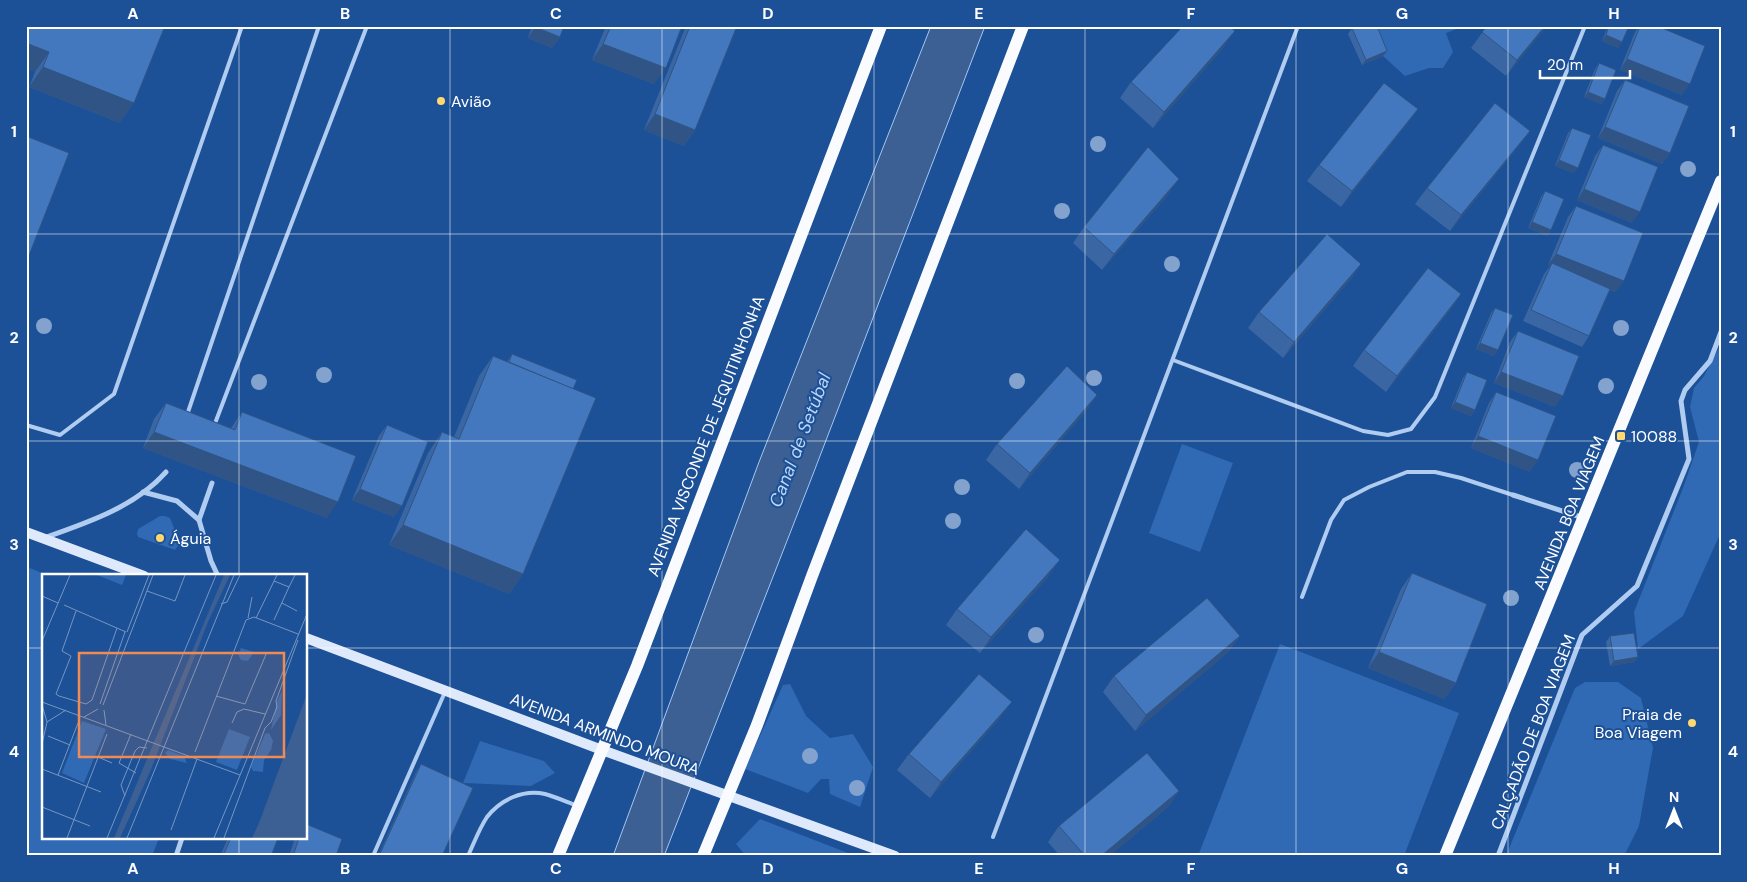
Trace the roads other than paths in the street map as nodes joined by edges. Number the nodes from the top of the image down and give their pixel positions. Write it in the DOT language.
graph roads {
  1 [pos="242,26"];
  2 [pos="319,26"];
  3 [pos="367,26"];
  4 [pos="881,26"];
  5 [pos="1023,26"];
  6 [pos="1298,26"];
  7 [pos="1585,26"];
  8 [pos="1721,181"];
  9 [pos="1721,332"];
  10 [pos="1173,360"];
  11 [pos="185,420"];
  12 [pos="26,425"];
  13 [pos="212,431"];
  14 [pos="166,472"];
  15 [pos="212,483"];
  16 [pos="143,492"];
  17 [pos="1513,494"];
  18 [pos="1584,518"];
  19 [pos="199,520"];
  20 [pos="26,532"];
  21 [pos="44,538"];
  22 [pos="139,574"];
  23 [pos="217,574"];
  24 [pos="1302,597"];
  25 [pos="308,639"];
  26 [pos="446,690"];
  27 [pos="602,750"];
  28 [pos="728,795"];
  29 [pos="580,807"];
  30 [pos="993,837"];
  31 [pos="181,840"];
  32 [pos="176,856"];
  33 [pos="373,856"];
  34 [pos="468,856"];
  35 [pos="558,856"];
  36 [pos="703,856"];
  37 [pos="895,856"];
  38 [pos="1445,856"];
  39 [pos="1498,856"];
  1 -- 12 [label="lane"];
  2 -- 11 [label="lane"];
  3 -- 13 [label="lane"];
  4 -- 27 [label="main road, AVENIDA VISCONDE DE JEQUITINHONHA"];
  5 -- 28 [label="main road"];
  6 -- 10 [label="lane"];
  7 -- 10 [label="lane"];
  8 -- 18 [label="main road, AVENIDA BOA VIAGEM"];
  9 -- 39 [label="street, CALÇADÃO DE BOA VIAGEM"];
  10 -- 30 [label="lane"];
  14 -- 16 [label="street"];
  15 -- 19 [label="street"];
  16 -- 19 [label="street"];
  16 -- 21 [label="street"];
  17 -- 18 [label="street"];
  17 -- 24 [label="lane"];
  18 -- 38 [label="main road, AVENIDA BOA VIAGEM"];
  19 -- 23 [label="street"];
  20 -- 21 [label="main road"];
  21 -- 22 [label="main road"];
  25 -- 26 [label="main road, AVENIDA ARMINDO MOURA"];
  26 -- 27 [label="main road, AVENIDA ARMINDO MOURA"];
  26 -- 33 [label="lane"];
  27 -- 28 [label="main road, AVENIDA ARMINDO MOURA"];
  27 -- 29 [label="main road, AVENIDA VISCONDE DE JEQUITINHONHA"];
  28 -- 36 [label="main road"];
  28 -- 37 [label="main road, AVENIDA ARMINDO MOURA"];
  29 -- 34 [label="lane"];
  29 -- 35 [label="main road, AVENIDA VISCONDE DE JEQUITINHONHA"];
  31 -- 32 [label="street"];
}
